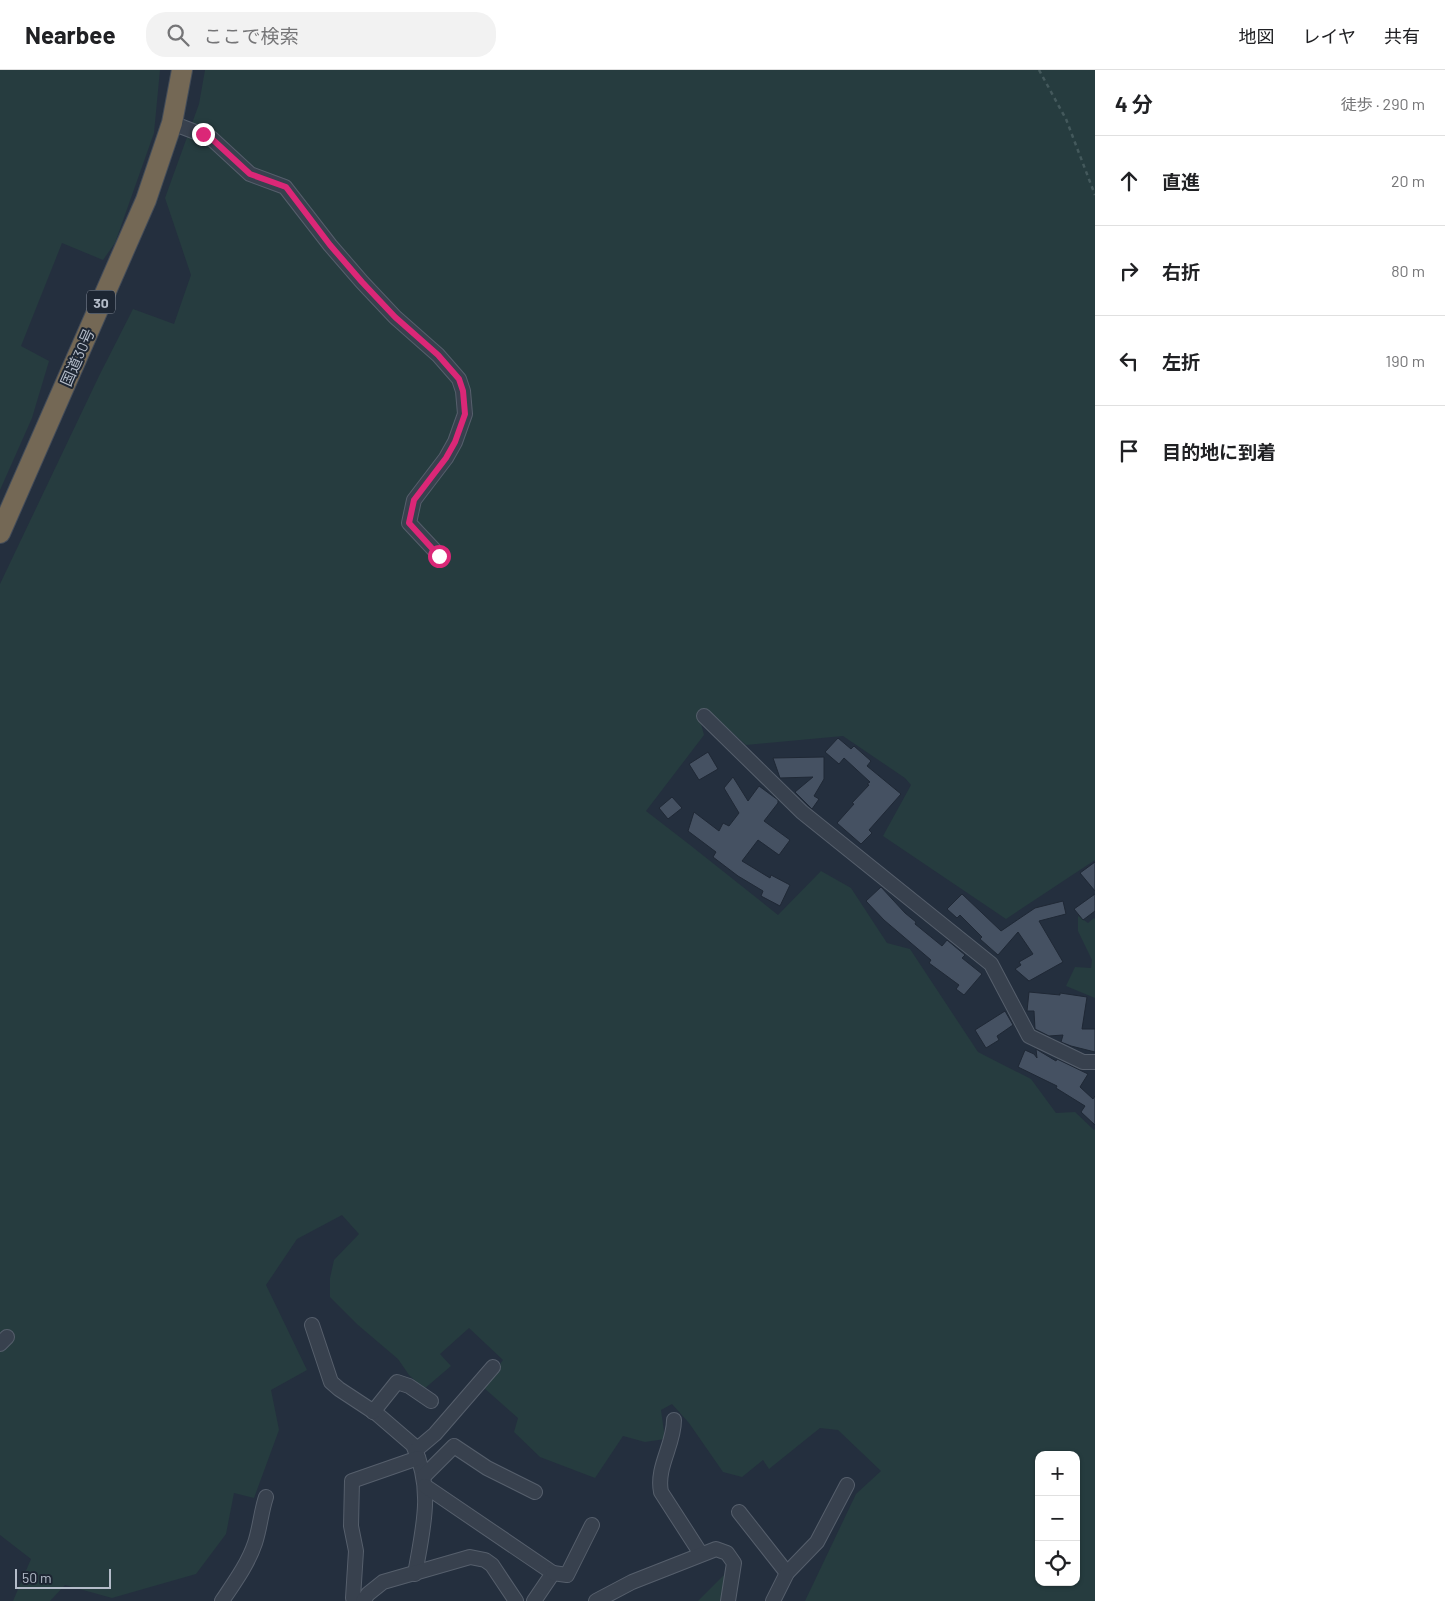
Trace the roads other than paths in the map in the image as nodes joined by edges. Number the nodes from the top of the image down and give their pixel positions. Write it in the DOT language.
graph roads {
  1 [pos="182,70"];
  2 [pos="172,123"];
  3 [pos="0,531"];
  4 [pos="439,556"];
  5 [pos="704,716"];
  6 [pos="1095,1062"];
  7 [pos="312,1325"];
  8 [pos="493,1366"];
  9 [pos="431,1400"];
  10 [pos="373,1412"];
  11 [pos="674,1420"];
  12 [pos="417,1454"];
  13 [pos="424,1481"];
  14 [pos="847,1485"];
  15 [pos="535,1492"];
  16 [pos="266,1497"];
  17 [pos="739,1512"];
  18 [pos="592,1525"];
  19 [pos="701,1554"];
  20 [pos="553,1573"];
  21 [pos="787,1573"];
  22 [pos="414,1574"];
  23 [pos="222,1601"];
  24 [pos="354,1601"];
  25 [pos="363,1601"];
  26 [pos="516,1601"];
  27 [pos="534,1601"];
  28 [pos="596,1601"];
  29 [pos="728,1601"];
  30 [pos="773,1601"];
  1 -- 2 [label="highway, 国道30号 / 30"];
  2 -- 3 [label="highway, 国道30号 / 30"];
  2 -- 4 [label="street"];
  5 -- 6 [label="street"];
  7 -- 10 [label="street"];
  8 -- 12 [label="street"];
  9 -- 10 [label="street"];
  10 -- 12 [label="street"];
  11 -- 19 [label="street"];
  12 -- 13 [label="street"];
  12 -- 24 [label="street"];
  13 -- 15 [label="street"];
  13 -- 20 [label="street"];
  13 -- 22 [label="street"];
  14 -- 21 [label="street"];
  16 -- 23 [label="street"];
  17 -- 21 [label="street"];
  18 -- 20 [label="street"];
  19 -- 28 [label="street"];
  19 -- 29 [label="street"];
  20 -- 27 [label="street"];
  21 -- 30 [label="street"];
  22 -- 25 [label="street"];
  22 -- 26 [label="street"];
}
